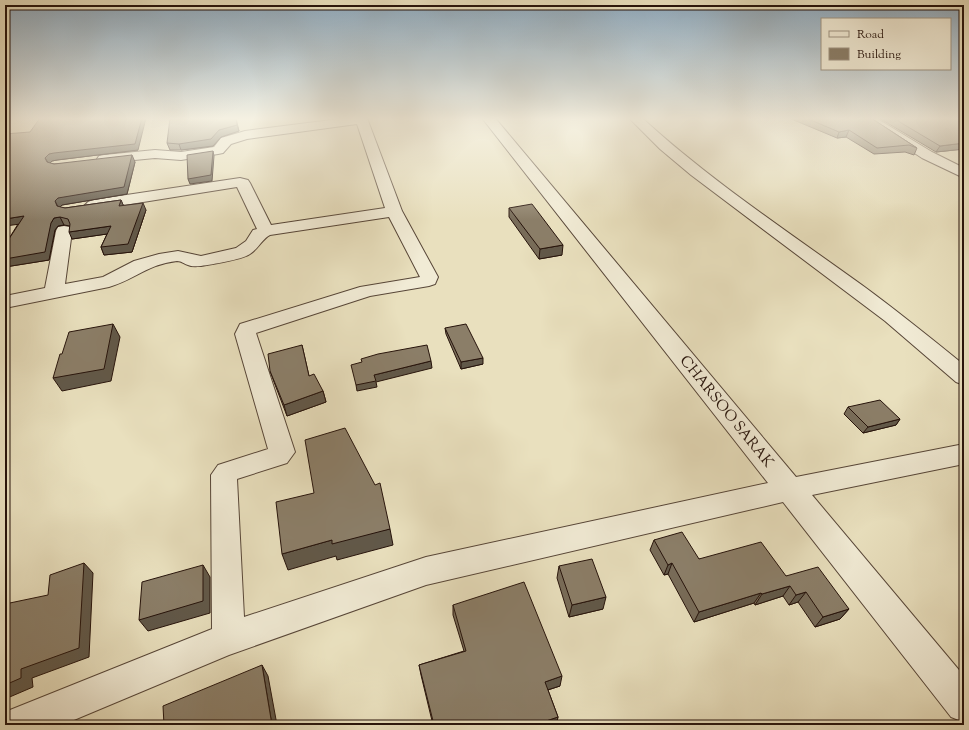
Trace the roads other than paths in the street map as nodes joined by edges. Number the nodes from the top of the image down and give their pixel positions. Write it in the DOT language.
graph roads {
  1 [pos="205,152"];
  2 [pos="373,152"];
  3 [pos="516,152"];
  4 [pos="674,152"];
  5 [pos="922,152"];
  6 [pos="94,160"];
  7 [pos="964,174"];
  8 [pos="75,208"];
  9 [pos="394,212"];
  10 [pos="64,231"];
  11 [pos="266,231"];
  12 [pos="54,292"];
  13 [pos="5,302"];
  14 [pos="964,377"];
  15 [pos="964,454"];
  16 [pos="788,489"];
  17 [pos="229,639"];
  18 [pos="964,704"];
  19 [pos="18,725"];
  1 -- 6 [label="street"];
  2 -- 9 [label="street"];
  3 -- 16 [label="street, CHARSOO SARAK"];
  4 -- 14 [label="street"];
  5 -- 7 [label="street"];
  8 -- 11 [label="street"];
  9 -- 11 [label="street"];
  9 -- 17 [label="street"];
  10 -- 12 [label="street"];
  11 -- 12 [label="street"];
  12 -- 13 [label="street"];
  15 -- 16 [label="street"];
  16 -- 17 [label="street"];
  16 -- 18 [label="street, CHARSOO SARAK"];
  17 -- 19 [label="street"];
}
